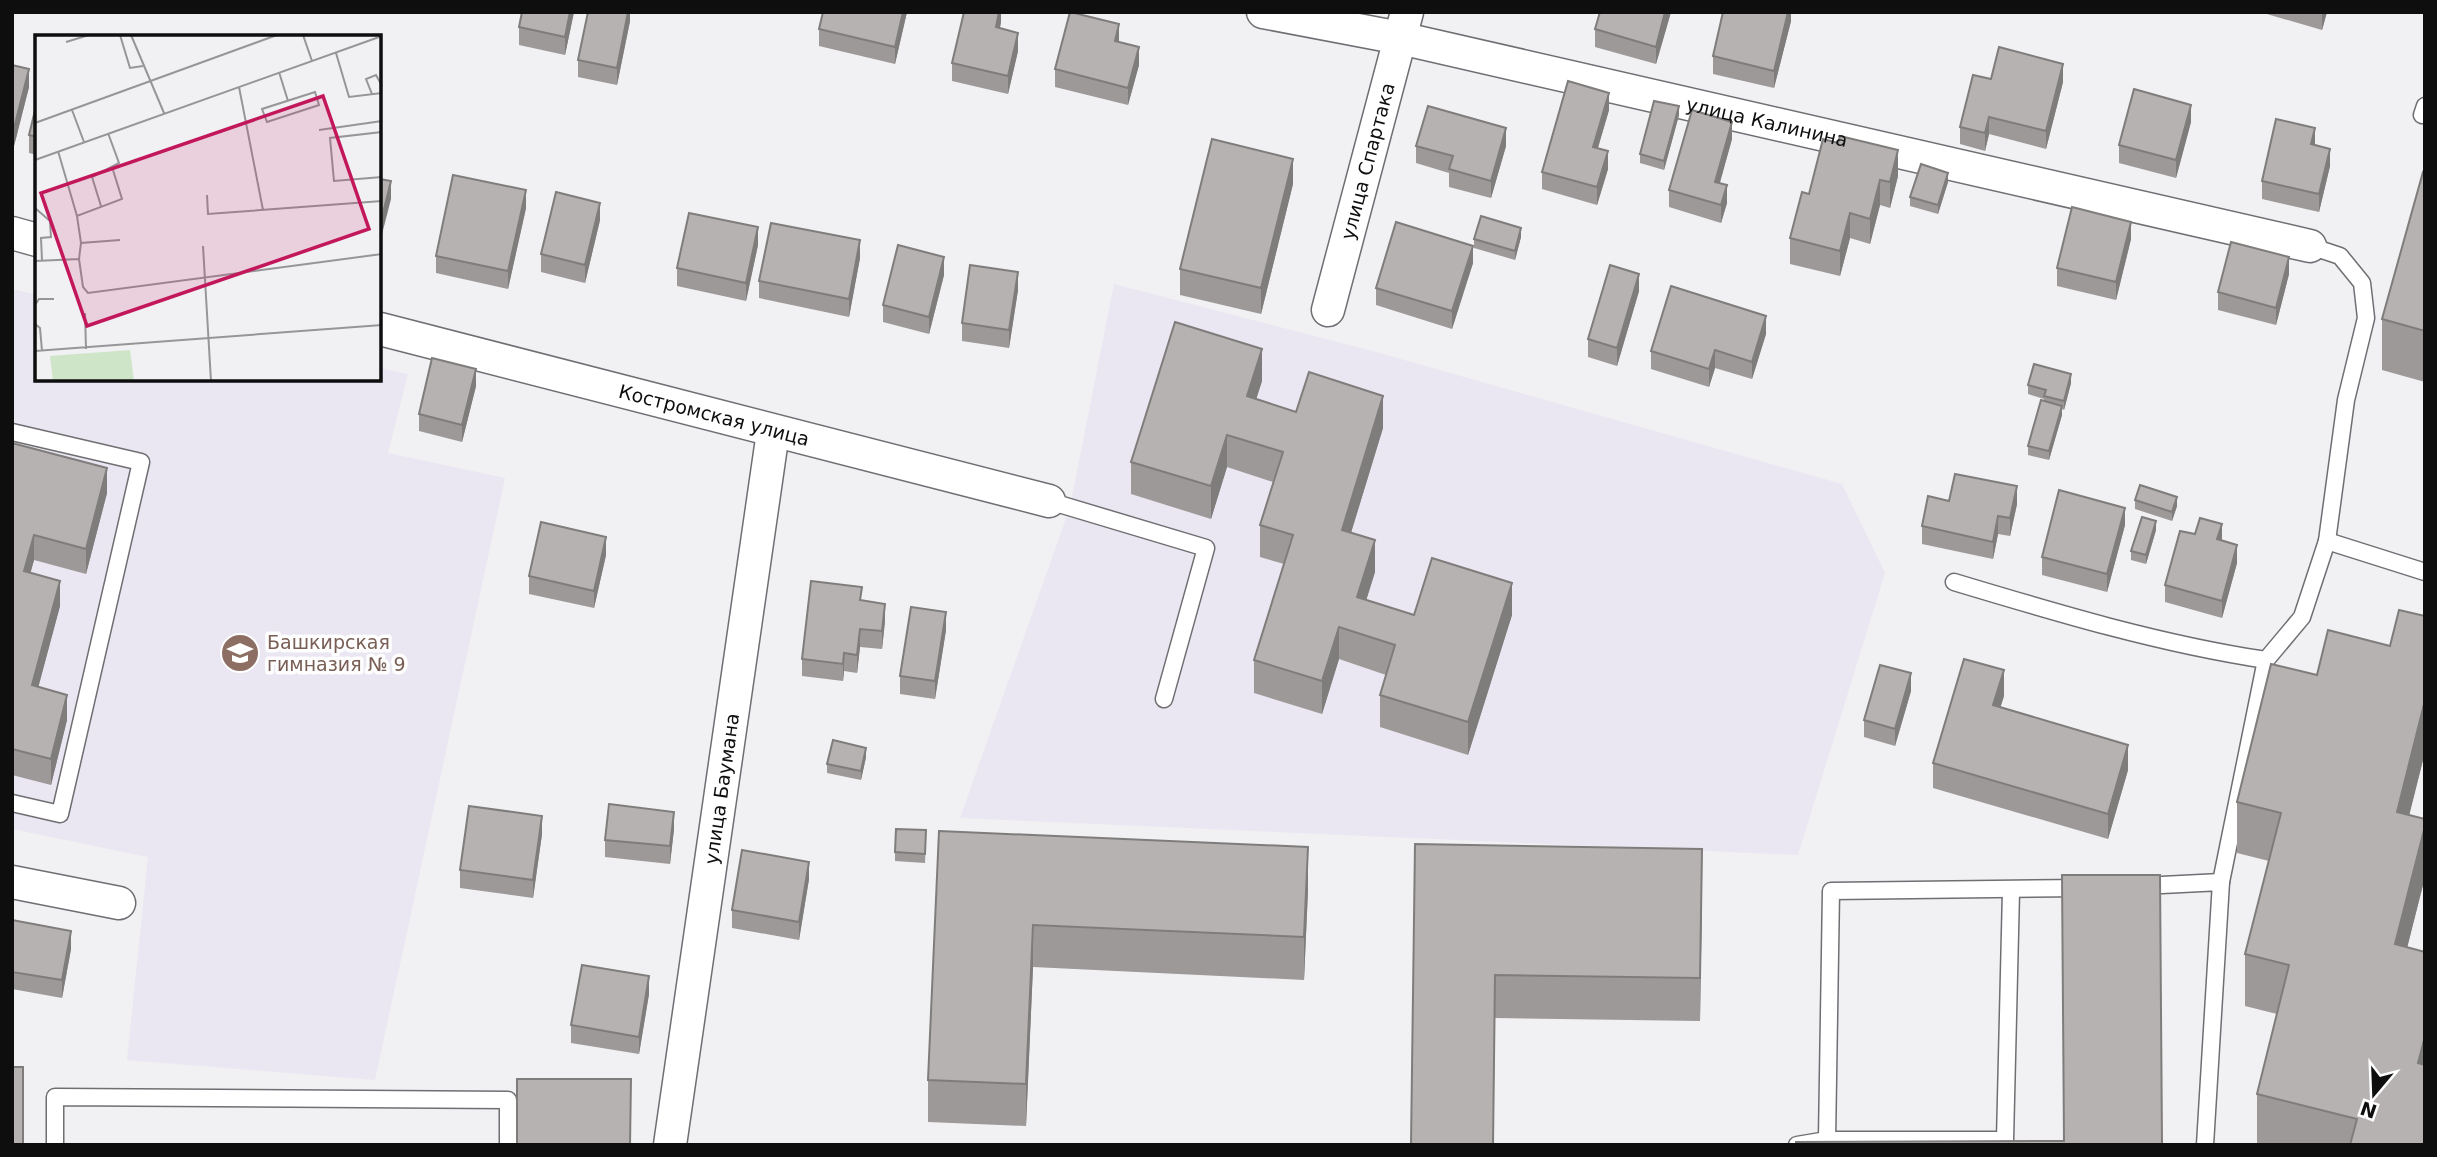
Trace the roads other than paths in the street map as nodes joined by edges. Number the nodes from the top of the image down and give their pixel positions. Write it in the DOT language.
graph roads {
  1 [pos="1263,12"];
  2 [pos="1403,25"];
  3 [pos="12,233"];
  4 [pos="35,239"];
  5 [pos="2310,246"];
  6 [pos="1328,310"];
  7 [pos="382,330"];
  8 [pos="12,432"];
  9 [pos="773,432"];
  10 [pos="1049,501"];
  11 [pos="2327,541"];
  12 [pos="2425,572"];
  13 [pos="1954,582"];
  14 [pos="2266,660"];
  15 [pos="1164,699"];
  16 [pos="12,803"];
  17 [pos="12,882"];
  18 [pos="2221,882"];
  19 [pos="2123,886"];
  20 [pos="2095,887"];
  21 [pos="2011,891"];
  22 [pos="119,904"];
  23 [pos="1827,1140"];
  24 [pos="55,1145"];
  25 [pos="508,1145"];
  26 [pos="670,1145"];
  27 [pos="1797,1145"];
  28 [pos="2205,1145"];
  1 -- 2 [label="street, улица Калинина"];
  2 -- 5 [label="street, улица Калинина"];
  2 -- 6 [label="street, улица Спартака"];
  3 -- 4 [label="street"];
  5 -- 11 [label="lane"];
  7 -- 9 [label="street, Костромская улица"];
  8 -- 16 [label="lane"];
  9 -- 10 [label="street, Костромская улица"];
  9 -- 26 [label="street, улица Баумана"];
  10 -- 15 [label="lane"];
  11 -- 12 [label="lane"];
  11 -- 14 [label="lane"];
  13 -- 14 [label="lane"];
  14 -- 18 [label="lane"];
  17 -- 22 [label="street"];
  18 -- 19 [label="lane"];
  18 -- 28 [label="lane"];
  20 -- 21 [label="lane"];
  21 -- 23 [label="lane"];
  21 -- 23 [label="lane"];
  23 -- 27 [label="lane"];
  24 -- 25 [label="lane"];
}
